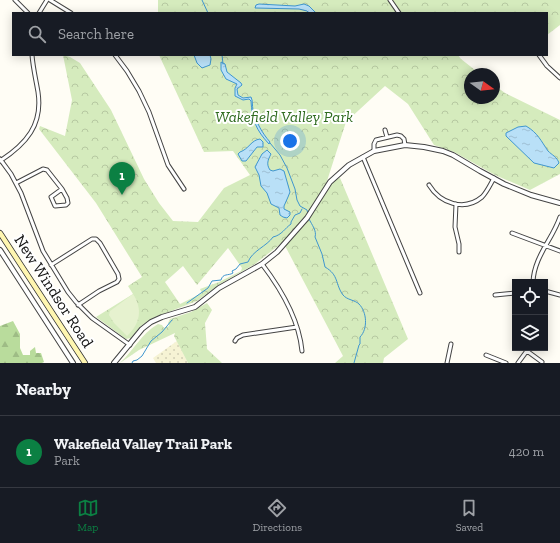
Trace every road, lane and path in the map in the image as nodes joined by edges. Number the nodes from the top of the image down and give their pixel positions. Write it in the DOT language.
graph roads {
  1 [pos="15,0"];
  2 [pos="47,0"];
  3 [pos="50,0"];
  4 [pos="390,0"];
  5 [pos="27,12"];
  6 [pos="40,12"];
  7 [pos="69,12"];
  8 [pos="398,12"];
  9 [pos="32,56"];
  10 [pos="116,56"];
  11 [pos="540,56"];
  12 [pos="560,78"];
  13 [pos="385,130"];
  14 [pos="387,137"];
  15 [pos="405,145"];
  16 [pos="374,151"];
  17 [pos="363,157"];
  18 [pos="0,160"];
  19 [pos="494,178"];
  20 [pos="16,183"];
  21 [pos="429,185"];
  22 [pos="62,189"];
  23 [pos="184,189"];
  24 [pos="560,203"];
  25 [pos="456,204"];
  26 [pos="560,217"];
  27 [pos="0,233"];
  28 [pos="512,233"];
  29 [pos="545,245"];
  30 [pos="0,250"];
  31 [pos="560,251"];
  32 [pos="459,252"];
  33 [pos="262,264"];
  34 [pos="51,265"];
  35 [pos="534,279"];
  36 [pos="548,292"];
  37 [pos="420,293"];
  38 [pos="512,293"];
  39 [pos="495,295"];
  40 [pos="560,295"];
  41 [pos="78,305"];
  42 [pos="297,327"];
  43 [pos="234,341"];
  44 [pos="451,344"];
  45 [pos="130,345"];
  46 [pos="302,351"];
  47 [pos="527,351"];
  48 [pos="529,351"];
  49 [pos="486,355"];
  50 [pos="542,362"];
  51 [pos="73,363"];
  52 [pos="85,363"];
  53 [pos="114,363"];
  54 [pos="447,363"];
  55 [pos="506,363"];
  56 [pos="518,363"];
  1 -- 5 [label="street"];
  2 -- 6 [label="street"];
  3 -- 7 [label="street"];
  4 -- 8 [label="street"];
  9 -- 18 [label="street"];
  10 -- 23 [label="street"];
  11 -- 12 [label="street"];
  13 -- 14 [label="street"];
  14 -- 15 [label="street"];
  14 -- 16 [label="street"];
  15 -- 16 [label="street"];
  15 -- 19 [label="street"];
  16 -- 17 [label="street"];
  17 -- 33 [label="street"];
  17 -- 37 [label="street"];
  18 -- 20 [label="street"];
  19 -- 24 [label="street"];
  19 -- 25 [label="street"];
  20 -- 22 [label="street"];
  20 -- 34 [label="street"];
  21 -- 25 [label="street"];
  22 -- 22 [label="street"];
  25 -- 32 [label="street"];
  26 -- 29 [label="street"];
  27 -- 52 [label="main road, New Windsor Road"];
  28 -- 29 [label="street"];
  29 -- 31 [label="street"];
  29 -- 35 [label="street"];
  30 -- 51 [label="street"];
  33 -- 42 [label="street"];
  33 -- 45 [label="street"];
  34 -- 41 [label="street"];
  34 -- 41 [label="street"];
  36 -- 40 [label="street"];
  38 -- 39 [label="street"];
  41 -- 45 [label="street"];
  42 -- 43 [label="street"];
  42 -- 46 [label="street"];
  44 -- 54 [label="street"];
  45 -- 53 [label="street"];
  47 -- 56 [label="street"];
  48 -- 50 [label="street"];
  49 -- 55 [label="street"];
}
